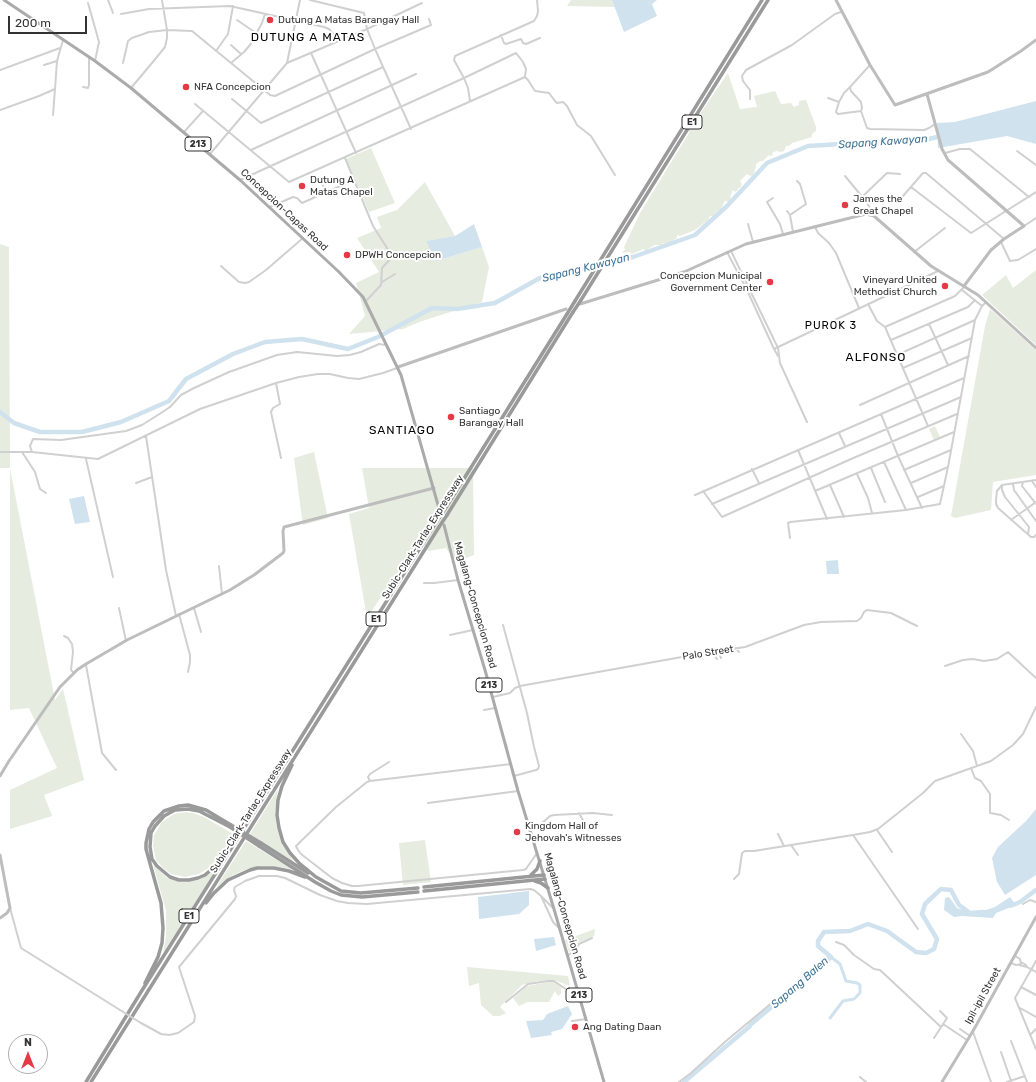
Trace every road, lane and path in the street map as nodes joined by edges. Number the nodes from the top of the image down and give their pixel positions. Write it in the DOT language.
graph roads {
  1 [pos="4,0"];
  2 [pos="108,0"];
  3 [pos="162,0"];
  4 [pos="300,0"];
  5 [pos="310,0"];
  6 [pos="537,0"];
  7 [pos="762,0"];
  8 [pos="768,0"];
  9 [pos="836,0"];
  10 [pos="88,3"];
  11 [pos="422,3"];
  12 [pos="233,6"];
  13 [pos="164,9"];
  14 [pos="841,12"];
  15 [pos="113,14"];
  16 [pos="121,14"];
  17 [pos="265,14"];
  18 [pos="429,19"];
  19 [pos="237,20"];
  20 [pos="296,20"];
  21 [pos="367,29"];
  22 [pos="166,30"];
  23 [pos="256,33"];
  24 [pos="501,35"];
  25 [pos="540,38"];
  26 [pos="63,40"];
  27 [pos="338,40"];
  28 [pos="1036,40"];
  29 [pos="231,45"];
  30 [pos="60,48"];
  31 [pos="375,49"];
  32 [pos="216,51"];
  33 [pos="311,53"];
  34 [pos="241,54"];
  35 [pos="88,57"];
  36 [pos="57,61"];
  37 [pos="95,61"];
  38 [pos="123,62"];
  39 [pos="231,63"];
  40 [pos="286,63"];
  41 [pos="44,65"];
  42 [pos="870,65"];
  43 [pos="383,68"];
  44 [pos="0,70"];
  45 [pos="416,74"];
  46 [pos="320,75"];
  47 [pos="525,77"];
  48 [pos="464,78"];
  49 [pos="390,85"];
  50 [pos="83,87"];
  51 [pos="850,87"];
  52 [pos="130,88"];
  53 [pos="55,89"];
  54 [pos="264,90"];
  55 [pos="328,93"];
  56 [pos="927,94"];
  57 [pos="828,98"];
  58 [pos="232,99"];
  59 [pos="750,99"];
  60 [pos="470,102"];
  61 [pos="839,102"];
  62 [pos="194,104"];
  63 [pos="402,106"];
  64 [pos="0,110"];
  65 [pos="336,110"];
  66 [pos="203,111"];
  67 [pos="247,111"];
  68 [pos="861,111"];
  69 [pos="53,115"];
  70 [pos="936,126"];
  71 [pos="411,129"];
  72 [pos="184,132"];
  73 [pos="228,132"];
  74 [pos="346,132"];
  75 [pos="251,150"];
  76 [pos="1017,151"];
  77 [pos="356,153"];
  78 [pos="210,154"];
  79 [pos="944,154"];
  80 [pos="344,158"];
  81 [pos="1036,165"];
  82 [pos="270,167"];
  83 [pos="900,174"];
  84 [pos="615,175"];
  85 [pos="845,176"];
  86 [pos="321,178"];
  87 [pos="240,180"];
  88 [pos="354,180"];
  89 [pos="797,181"];
  90 [pos="911,187"];
  91 [pos="325,192"];
  92 [pos="1036,192"];
  93 [pos="904,196"];
  94 [pos="862,197"];
  95 [pos="1029,197"];
  96 [pos="773,198"];
  97 [pos="302,203"];
  98 [pos="270,207"];
  99 [pos="306,207"];
  100 [pos="1008,210"];
  101 [pos="787,211"];
  102 [pos="790,215"];
  103 [pos="874,216"];
  104 [pos="1036,218"];
  105 [pos="986,223"];
  106 [pos="748,224"];
  107 [pos="814,226"];
  108 [pos="1024,226"];
  109 [pos="945,228"];
  110 [pos="793,232"];
  111 [pos="783,234"];
  112 [pos="302,238"];
  113 [pos="1003,240"];
  114 [pos="753,242"];
  115 [pos="1036,249"];
  116 [pos="729,252"];
  117 [pos="914,252"];
  118 [pos="221,266"];
  119 [pos="938,271"];
  120 [pos="395,274"];
  121 [pos="382,282"];
  122 [pos="964,286"];
  123 [pos="962,290"];
  124 [pos="975,300"];
  125 [pos="366,301"];
  126 [pos="581,302"];
  127 [pos="986,302"];
  128 [pos="868,304"];
  129 [pos="982,306"];
  130 [pos="859,308"];
  131 [pos="566,309"];
  132 [pos="975,320"];
  133 [pos="930,324"];
  134 [pos="885,327"];
  135 [pos="936,337"];
  136 [pos="972,338"];
  137 [pos="891,340"];
  138 [pos="387,344"];
  139 [pos="778,348"];
  140 [pos="1036,348"];
  141 [pos="774,349"];
  142 [pos="942,350"];
  143 [pos="897,355"];
  144 [pos="969,356"];
  145 [pos="779,357"];
  146 [pos="948,365"];
  147 [pos="398,367"];
  148 [pos="903,368"];
  149 [pos="964,378"];
  150 [pos="909,382"];
  151 [pos="276,383"];
  152 [pos="961,397"];
  153 [pos="916,398"];
  154 [pos="860,405"];
  155 [pos="922,412"];
  156 [pos="881,414"];
  157 [pos="958,414"];
  158 [pos="807,422"];
  159 [pos="928,426"];
  160 [pos="887,428"];
  161 [pos="954,432"];
  162 [pos="839,433"];
  163 [pos="146,436"];
  164 [pos="892,442"];
  165 [pos="845,447"];
  166 [pos="798,450"];
  167 [pos="951,450"];
  168 [pos="0,452"];
  169 [pos="22,452"];
  170 [pos="32,452"];
  171 [pos="898,456"];
  172 [pos="281,458"];
  173 [pos="86,459"];
  174 [pos="884,462"];
  175 [pos="804,464"];
  176 [pos="948,467"];
  177 [pos="870,468"];
  178 [pos="752,469"];
  179 [pos="904,470"];
  180 [pos="857,474"];
  181 [pos="152,476"];
  182 [pos="810,478"];
  183 [pos="1036,480"];
  184 [pos="1032,481"];
  185 [pos="1022,482"];
  186 [pos="136,483"];
  187 [pos="759,483"];
  188 [pos="910,483"];
  189 [pos="1013,484"];
  190 [pos="830,485"];
  191 [pos="1002,485"];
  192 [pos="944,486"];
  193 [pos="1036,487"];
  194 [pos="434,488"];
  195 [pos="703,491"];
  196 [pos="815,491"];
  197 [pos="46,493"];
  198 [pos="695,495"];
  199 [pos="917,497"];
  200 [pos="885,502"];
  201 [pos="1036,503"];
  202 [pos="712,504"];
  203 [pos="922,508"];
  204 [pos="1027,508"];
  205 [pos="906,510"];
  206 [pos="440,512"];
  207 [pos="872,514"];
  208 [pos="1019,514"];
  209 [pos="844,517"];
  210 [pos="827,519"];
  211 [pos="1012,520"];
  212 [pos="1036,521"];
  213 [pos="444,524"];
  214 [pos="1028,534"];
  215 [pos="1036,535"];
  216 [pos="790,538"];
  217 [pos="219,566"];
  218 [pos="113,577"];
  219 [pos="458,580"];
  220 [pos="424,583"];
  221 [pos="222,594"];
  222 [pos="193,607"];
  223 [pos="119,608"];
  224 [pos="178,615"];
  225 [pos="503,625"];
  226 [pos="918,626"];
  227 [pos="473,630"];
  228 [pos="201,632"];
  229 [pos="450,635"];
  230 [pos="64,636"];
  231 [pos="126,641"];
  232 [pos="736,648"];
  233 [pos="718,651"];
  234 [pos="708,652"];
  235 [pos="712,652"];
  236 [pos="739,652"];
  237 [pos="708,657"];
  238 [pos="721,658"];
  239 [pos="717,659"];
  240 [pos="86,664"];
  241 [pos="945,666"];
  242 [pos="188,672"];
  243 [pos="74,674"];
  244 [pos="1036,678"];
  245 [pos="520,686"];
  246 [pos="492,698"];
  247 [pos="1036,707"];
  248 [pos="495,708"];
  249 [pos="484,710"];
  250 [pos="961,734"];
  251 [pos="296,755"];
  252 [pos="389,762"];
  253 [pos="511,764"];
  254 [pos="977,766"];
  255 [pos="971,768"];
  256 [pos="116,770"];
  257 [pos="0,776"];
  258 [pos="514,776"];
  259 [pos="370,780"];
  260 [pos="518,791"];
  261 [pos="428,803"];
  262 [pos="579,813"];
  263 [pos="612,815"];
  264 [pos="1009,820"];
  265 [pos="230,826"];
  266 [pos="529,826"];
  267 [pos="586,826"];
  268 [pos="877,830"];
  269 [pos="778,834"];
  270 [pos="853,835"];
  271 [pos="238,840"];
  272 [pos="260,845"];
  273 [pos="791,845"];
  274 [pos="784,846"];
  275 [pos="537,852"];
  276 [pos="892,852"];
  277 [pos="0,855"];
  278 [pos="798,856"];
  279 [pos="540,860"];
  280 [pos="545,877"];
  281 [pos="316,878"];
  282 [pos="528,879"];
  283 [pos="734,879"];
  284 [pos="316,882"];
  285 [pos="548,888"];
  286 [pos="424,889"];
  287 [pos="541,896"];
  288 [pos="1036,902"];
  289 [pos="1023,904"];
  290 [pos="10,908"];
  291 [pos="554,909"];
  292 [pos="1036,917"];
  293 [pos="0,918"];
  294 [pos="194,918"];
  295 [pos="560,929"];
  296 [pos="918,929"];
  297 [pos="592,938"];
  298 [pos="836,942"];
  299 [pos="568,955"];
  300 [pos="1015,956"];
  301 [pos="1036,961"];
  302 [pos="1021,962"];
  303 [pos="1011,963"];
  304 [pos="1019,965"];
  305 [pos="815,967"];
  306 [pos="1027,967"];
  307 [pos="1031,969"];
  308 [pos="1036,972"];
  309 [pos="1021,986"];
  310 [pos="141,992"];
  311 [pos="578,993"];
  312 [pos="1036,995"];
  313 [pos="506,1002"];
  314 [pos="1019,1008"];
  315 [pos="940,1011"];
  316 [pos="1036,1017"];
  317 [pos="586,1020"];
  318 [pos="572,1021"];
  319 [pos="943,1024"];
  320 [pos="941,1027"];
  321 [pos="1036,1028"];
  322 [pos="960,1029"];
  323 [pos="973,1031"];
  324 [pos="1030,1035"];
  325 [pos="970,1036"];
  326 [pos="934,1038"];
  327 [pos="967,1040"];
  328 [pos="1011,1041"];
  329 [pos="1036,1049"];
  330 [pos="1001,1052"];
  331 [pos="1025,1076"];
  332 [pos="860,1077"];
  333 [pos="1011,1081"];
  334 [pos="86,1082"];
  335 [pos="91,1082"];
  336 [pos="604,1082"];
  337 [pos="680,1082"];
  338 [pos="866,1082"];
  339 [pos="942,1082"];
  340 [pos="991,1082"];
  341 [pos="1007,1082"];
  342 [pos="1027,1082"];
  1 -- 26 [label="main road, Concepcion-Capas Road / 213"];
  2 -- 15 [label="street"];
  3 -- 13 [label="street"];
  4 -- 20 [label="street"];
  5 -- 21 [label="street"];
  6 -- 24 [label="street"];
  7 -- 271 [label="highway, Subic-Clark-Tarlac Expressway / E1, bridge"];
  8 -- 126 [label="highway, Subic-Clark-Tarlac Expressway / E1"];
  9 -- 14 [label="street"];
  10 -- 37 [label="street"];
  11 -- 21 [label="street"];
  12 -- 13 [label="street"];
  12 -- 17 [label="street"];
  12 -- 32 [label="street"];
  13 -- 16 [label="street"];
  13 -- 22 [label="street"];
  14 -- 42 [label="street"];
  14 -- 59 [label="street"];
  17 -- 20 [label="street"];
  17 -- 23 [label="street"];
  18 -- 31 [label="street"];
  19 -- 23 [label="street"];
  20 -- 27 [label="street"];
  20 -- 40 [label="street"];
  21 -- 27 [label="street"];
  21 -- 31 [label="street"];
  22 -- 32 [label="street"];
  22 -- 38 [label="street"];
  22 -- 52 [label="street"];
  23 -- 34 [label="street"];
  24 -- 25 [label="street"];
  24 -- 48 [label="street"];
  26 -- 30 [label="street"];
  26 -- 35 [label="main road, Concepcion-Capas Road / 213"];
  27 -- 33 [label="street"];
  28 -- 56 [label="street"];
  29 -- 34 [label="street"];
  30 -- 36 [label="street"];
  30 -- 44 [label="street"];
  31 -- 43 [label="street"];
  31 -- 46 [label="street"];
  32 -- 39 [label="street"];
  33 -- 40 [label="street"];
  33 -- 46 [label="street"];
  34 -- 39 [label="street"];
  35 -- 37 [label="main road, Concepcion-Capas Road / 213"];
  35 -- 50 [label="street"];
  36 -- 41 [label="street"];
  36 -- 53 [label="street"];
  37 -- 52 [label="main road, Concepcion-Capas Road / 213"];
  39 -- 54 [label="street"];
  40 -- 54 [label="street"];
  42 -- 51 [label="street"];
  42 -- 56 [label="street"];
  43 -- 49 [label="street"];
  43 -- 55 [label="street"];
  45 -- 49 [label="street"];
  46 -- 54 [label="street"];
  46 -- 55 [label="street"];
  47 -- 48 [label="street"];
  47 -- 60 [label="street"];
  47 -- 84 [label="street"];
  48 -- 60 [label="street"];
  48 -- 63 [label="street"];
  49 -- 63 [label="street"];
  49 -- 65 [label="street"];
  51 -- 61 [label="street"];
  51 -- 68 [label="street"];
  52 -- 72 [label="main road, Concepcion-Capas Road / 213"];
  53 -- 64 [label="street"];
  53 -- 69 [label="street"];
  54 -- 67 [label="street"];
  55 -- 65 [label="street"];
  55 -- 67 [label="street"];
  56 -- 70 [label="street"];
  57 -- 61 [label="street"];
  58 -- 67 [label="street"];
  60 -- 71 [label="street"];
  61 -- 68 [label="street"];
  62 -- 66 [label="street"];
  63 -- 71 [label="street"];
  63 -- 74 [label="street"];
  65 -- 74 [label="street"];
  65 -- 75 [label="street"];
  66 -- 72 [label="street"];
  66 -- 73 [label="street"];
  67 -- 73 [label="street"];
  68 -- 70 [label="street"];
  70 -- 79 [label="street"];
  71 -- 77 [label="street"];
  72 -- 78 [label="main road, Concepcion-Capas Road / 213"];
  73 -- 75 [label="street"];
  73 -- 78 [label="street"];
  74 -- 77 [label="street"];
  74 -- 82 [label="street"];
  75 -- 82 [label="street"];
  76 -- 81 [label="street"];
  77 -- 80 [label="street"];
  78 -- 87 [label="main road, Concepcion-Capas Road / 213"];
  79 -- 95 [label="street"];
  79 -- 100 [label="street"];
  80 -- 82 [label="street"];
  80 -- 88 [label="street"];
  82 -- 87 [label="street"];
  83 -- 94 [label="street"];
  85 -- 94 [label="street"];
  86 -- 91 [label="street"];
  87 -- 98 [label="main road, Concepcion-Capas Road / 213"];
  88 -- 91 [label="street"];
  88 -- 121 [label="street"];
  89 -- 102 [label="street"];
  90 -- 93 [label="street"];
  90 -- 105 [label="street"];
  90 -- 105 [label="street"];
  91 -- 97 [label="street"];
  92 -- 95 [label="street"];
  94 -- 103 [label="street"];
  95 -- 100 [label="street"];
  96 -- 111 [label="street"];
  97 -- 98 [label="street"];
  97 -- 99 [label="street"];
  98 -- 112 [label="main road, Concepcion-Capas Road / 213"];
  100 -- 105 [label="street"];
  100 -- 108 [label="street"];
  101 -- 102 [label="street"];
  102 -- 110 [label="street"];
  103 -- 107 [label="street"];
  103 -- 117 [label="street"];
  104 -- 108 [label="street"];
  105 -- 113 [label="street"];
  106 -- 114 [label="street"];
  107 -- 110 [label="street"];
  107 -- 130 [label="street"];
  108 -- 113 [label="street"];
  109 -- 117 [label="street"];
  110 -- 111 [label="street"];
  111 -- 114 [label="street"];
  112 -- 118 [label="street"];
  112 -- 125 [label="main road, Concepcion-Capas Road / 213"];
  113 -- 115 [label="street"];
  113 -- 122 [label="street"];
  114 -- 116 [label="street"];
  116 -- 126 [label="street"];
  116 -- 139 [label="street"];
  116 -- 141 [label="street"];
  117 -- 119 [label="street"];
  119 -- 122 [label="street"];
  119 -- 128 [label="street"];
  120 -- 121 [label="street"];
  121 -- 125 [label="street"];
  122 -- 123 [label="street"];
  122 -- 127 [label="street"];
  123 -- 124 [label="street"];
  123 -- 134 [label="street"];
  124 -- 129 [label="street"];
  124 -- 133 [label="street"];
  125 -- 138 [label="main road, Concepcion-Capas Road / 213"];
  126 -- 251 [label="highway, Subic-Clark-Tarlac Expressway / E1, bridge"];
  127 -- 129 [label="street"];
  127 -- 140 [label="street"];
  128 -- 130 [label="street"];
  128 -- 134 [label="street"];
  129 -- 132 [label="street"];
  130 -- 139 [label="street"];
  131 -- 147 [label="street"];
  132 -- 135 [label="street"];
  132 -- 136 [label="street"];
  133 -- 135 [label="street"];
  133 -- 137 [label="street"];
  134 -- 137 [label="street"];
  135 -- 142 [label="street"];
  135 -- 143 [label="street"];
  136 -- 142 [label="street"];
  136 -- 144 [label="street"];
  137 -- 143 [label="street"];
  138 -- 147 [label="main road, Concepcion-Capas Road / 213"];
  138 -- 170 [label="street"];
  139 -- 141 [label="street"];
  139 -- 145 [label="street"];
  141 -- 145 [label="street"];
  142 -- 146 [label="street"];
  142 -- 148 [label="street"];
  143 -- 148 [label="street"];
  144 -- 146 [label="street"];
  144 -- 149 [label="street"];
  145 -- 158 [label="street"];
  146 -- 150 [label="street"];
  147 -- 151 [label="street"];
  147 -- 194 [label="main road, 213"];
  148 -- 150 [label="street"];
  149 -- 152 [label="street"];
  149 -- 153 [label="street"];
  150 -- 153 [label="street"];
  150 -- 154 [label="street"];
  151 -- 163 [label="street"];
  151 -- 172 [label="street"];
  152 -- 155 [label="street"];
  152 -- 157 [label="street"];
  153 -- 155 [label="street"];
  153 -- 156 [label="street"];
  155 -- 159 [label="street"];
  155 -- 160 [label="street"];
  156 -- 160 [label="street"];
  156 -- 162 [label="street"];
  157 -- 159 [label="street"];
  157 -- 161 [label="street"];
  159 -- 164 [label="street"];
  160 -- 164 [label="street"];
  160 -- 165 [label="street"];
  161 -- 167 [label="street"];
  161 -- 171 [label="street"];
  162 -- 165 [label="street"];
  162 -- 166 [label="street"];
  163 -- 173 [label="street"];
  163 -- 181 [label="street"];
  164 -- 171 [label="street"];
  164 -- 182 [label="street"];
  165 -- 175 [label="street"];
  166 -- 175 [label="street"];
  166 -- 178 [label="street"];
  167 -- 176 [label="street"];
  167 -- 179 [label="street"];
  168 -- 169 [label="street"];
  169 -- 170 [label="street"];
  169 -- 197 [label="street"];
  170 -- 173 [label="street"];
  171 -- 174 [label="street"];
  171 -- 179 [label="street"];
  173 -- 218 [label="street"];
  174 -- 177 [label="street"];
  174 -- 205 [label="street"];
  175 -- 182 [label="street"];
  175 -- 187 [label="street"];
  176 -- 188 [label="street"];
  176 -- 192 [label="street"];
  177 -- 180 [label="street"];
  177 -- 200 [label="street"];
  178 -- 187 [label="street"];
  178 -- 195 [label="street"];
  179 -- 188 [label="street"];
  180 -- 190 [label="street"];
  180 -- 207 [label="street"];
  181 -- 186 [label="street"];
  181 -- 224 [label="street"];
  182 -- 196 [label="street"];
  182 -- 202 [label="street"];
  183 -- 184 [label="street"];
  184 -- 185 [label="street"];
  184 -- 193 [label="street"];
  185 -- 189 [label="street"];
  185 -- 201 [label="street"];
  187 -- 202 [label="street"];
  188 -- 199 [label="street"];
  189 -- 191 [label="street"];
  189 -- 204 [label="street"];
  190 -- 196 [label="street"];
  190 -- 209 [label="street"];
  191 -- 208 [label="street"];
  191 -- 211 [label="street"];
  192 -- 199 [label="street"];
  192 -- 203 [label="street"];
  194 -- 206 [label="main road, 213"];
  194 -- 221 [label="street"];
  195 -- 198 [label="street"];
  195 -- 202 [label="street"];
  196 -- 210 [label="street"];
  199 -- 203 [label="street"];
  201 -- 204 [label="street"];
  203 -- 205 [label="street"];
  204 -- 208 [label="street"];
  204 -- 212 [label="street"];
  205 -- 207 [label="street"];
  207 -- 209 [label="street"];
  208 -- 211 [label="street"];
  208 -- 214 [label="street"];
  209 -- 210 [label="street"];
  210 -- 216 [label="street"];
  211 -- 214 [label="street"];
  213 -- 219 [label="main road, Magalang-Concepcion Road / 213"];
  214 -- 215 [label="street"];
  217 -- 221 [label="street"];
  219 -- 220 [label="street"];
  219 -- 227 [label="main road, Magalang-Concepcion Road / 213"];
  221 -- 222 [label="street"];
  222 -- 224 [label="street"];
  222 -- 228 [label="street"];
  223 -- 231 [label="street"];
  224 -- 231 [label="street"];
  224 -- 242 [label="street"];
  225 -- 245 [label="street"];
  226 -- 232 [label="street, Palo Street"];
  227 -- 229 [label="street"];
  227 -- 246 [label="main road, Magalang-Concepcion Road / 213"];
  230 -- 243 [label="street"];
  231 -- 240 [label="street"];
  232 -- 233 [label="street, Palo Street"];
  232 -- 236 [label="street"];
  233 -- 235 [label="street, Palo Street"];
  233 -- 238 [label="street"];
  234 -- 235 [label="street, Palo Street"];
  234 -- 237 [label="street"];
  234 -- 245 [label="street, Palo Street"];
  235 -- 239 [label="street"];
  240 -- 243 [label="street"];
  240 -- 256 [label="street"];
  241 -- 244 [label="street"];
  243 -- 257 [label="street"];
  245 -- 246 [label="street, Palo Street"];
  245 -- 258 [label="street"];
  246 -- 248 [label="main road, Magalang-Concepcion Road / 213"];
  247 -- 254 [label="street"];
  248 -- 249 [label="street"];
  248 -- 253 [label="main road, Magalang-Concepcion Road / 213"];
  250 -- 254 [label="street"];
  251 -- 281 [label="highway"];
  251 -- 294 [label="highway, Subic-Clark-Tarlac Expressway / E1"];
  252 -- 259 [label="street"];
  253 -- 258 [label="main road, Magalang-Concepcion Road / 213"];
  253 -- 259 [label="street"];
  254 -- 255 [label="street"];
  255 -- 264 [label="street"];
  255 -- 268 [label="street"];
  258 -- 260 [label="main road, Magalang-Concepcion Road / 213"];
  259 -- 275 [label="street"];
  260 -- 261 [label="street"];
  260 -- 266 [label="main road, Magalang-Concepcion Road / 213"];
  262 -- 263 [label="street"];
  262 -- 266 [label="street"];
  262 -- 267 [label="street"];
  265 -- 271 [label="highway"];
  265 -- 272 [label="highway, bridge"];
  265 -- 310 [label="highway"];
  266 -- 275 [label="main road, Magalang-Concepcion Road / 213"];
  268 -- 270 [label="street"];
  268 -- 276 [label="street"];
  269 -- 274 [label="street"];
  270 -- 273 [label="street"];
  270 -- 296 [label="street"];
  271 -- 310 [label="highway, Subic-Clark-Tarlac Expressway / E1"];
  272 -- 281 [label="highway"];
  272 -- 284 [label="highway"];
  273 -- 274 [label="street"];
  273 -- 278 [label="street"];
  274 -- 283 [label="street"];
  275 -- 279 [label="main road, Magalang-Concepcion Road / 213"];
  277 -- 290 [label="street"];
  279 -- 280 [label="main road, Magalang-Concepcion Road / 213"];
  279 -- 282 [label="highway"];
  280 -- 282 [label="highway"];
  280 -- 285 [label="main road, Magalang-Concepcion Road / 213"];
  281 -- 284 [label="highway"];
  282 -- 285 [label="highway"];
  282 -- 286 [label="highway"];
  284 -- 294 [label="highway"];
  285 -- 291 [label="main road, Magalang-Concepcion Road / 213"];
  287 -- 290 [label="street, bridge"];
  287 -- 291 [label="street"];
  287 -- 295 [label="street"];
  288 -- 289 [label="street"];
  290 -- 293 [label="street"];
  291 -- 295 [label="main road, Magalang-Concepcion Road / 213"];
  292 -- 300 [label="street, Ipil-ipil Street"];
  294 -- 335 [label="highway, Subic-Clark-Tarlac Expressway / E1"];
  295 -- 299 [label="main road, Magalang-Concepcion Road / 213"];
  297 -- 299 [label="street"];
  298 -- 320 [label="street"];
  299 -- 311 [label="main road, Magalang-Concepcion Road / 213"];
  300 -- 302 [label="street"];
  300 -- 303 [label="street, Ipil-ipil Street"];
  301 -- 307 [label="street"];
  302 -- 304 [label="street"];
  302 -- 306 [label="street"];
  303 -- 304 [label="street"];
  303 -- 323 [label="street, Ipil-ipil Street"];
  304 -- 306 [label="street"];
  305 -- 337 [label="street"];
  306 -- 307 [label="street"];
  307 -- 308 [label="street"];
  307 -- 309 [label="street"];
  309 -- 312 [label="street"];
  309 -- 314 [label="street"];
  310 -- 334 [label="highway, Subic-Clark-Tarlac Expressway / E1"];
  311 -- 313 [label="street"];
  311 -- 317 [label="main road, Magalang-Concepcion Road / 213"];
  314 -- 316 [label="street"];
  314 -- 324 [label="street"];
  315 -- 319 [label="street"];
  317 -- 318 [label="street"];
  317 -- 336 [label="main road, Magalang-Concepcion Road / 213"];
  319 -- 320 [label="street"];
  319 -- 327 [label="street"];
  320 -- 326 [label="street"];
  321 -- 324 [label="street"];
  322 -- 325 [label="street"];
  323 -- 325 [label="street, Ipil-ipil Street"];
  323 -- 340 [label="street"];
  324 -- 329 [label="street"];
  325 -- 327 [label="street, Ipil-ipil Street"];
  327 -- 339 [label="street, Ipil-ipil Street"];
  328 -- 331 [label="street"];
  330 -- 333 [label="street"];
  331 -- 333 [label="street"];
  331 -- 342 [label="street"];
  332 -- 338 [label="street"];
  333 -- 341 [label="street"];
}
